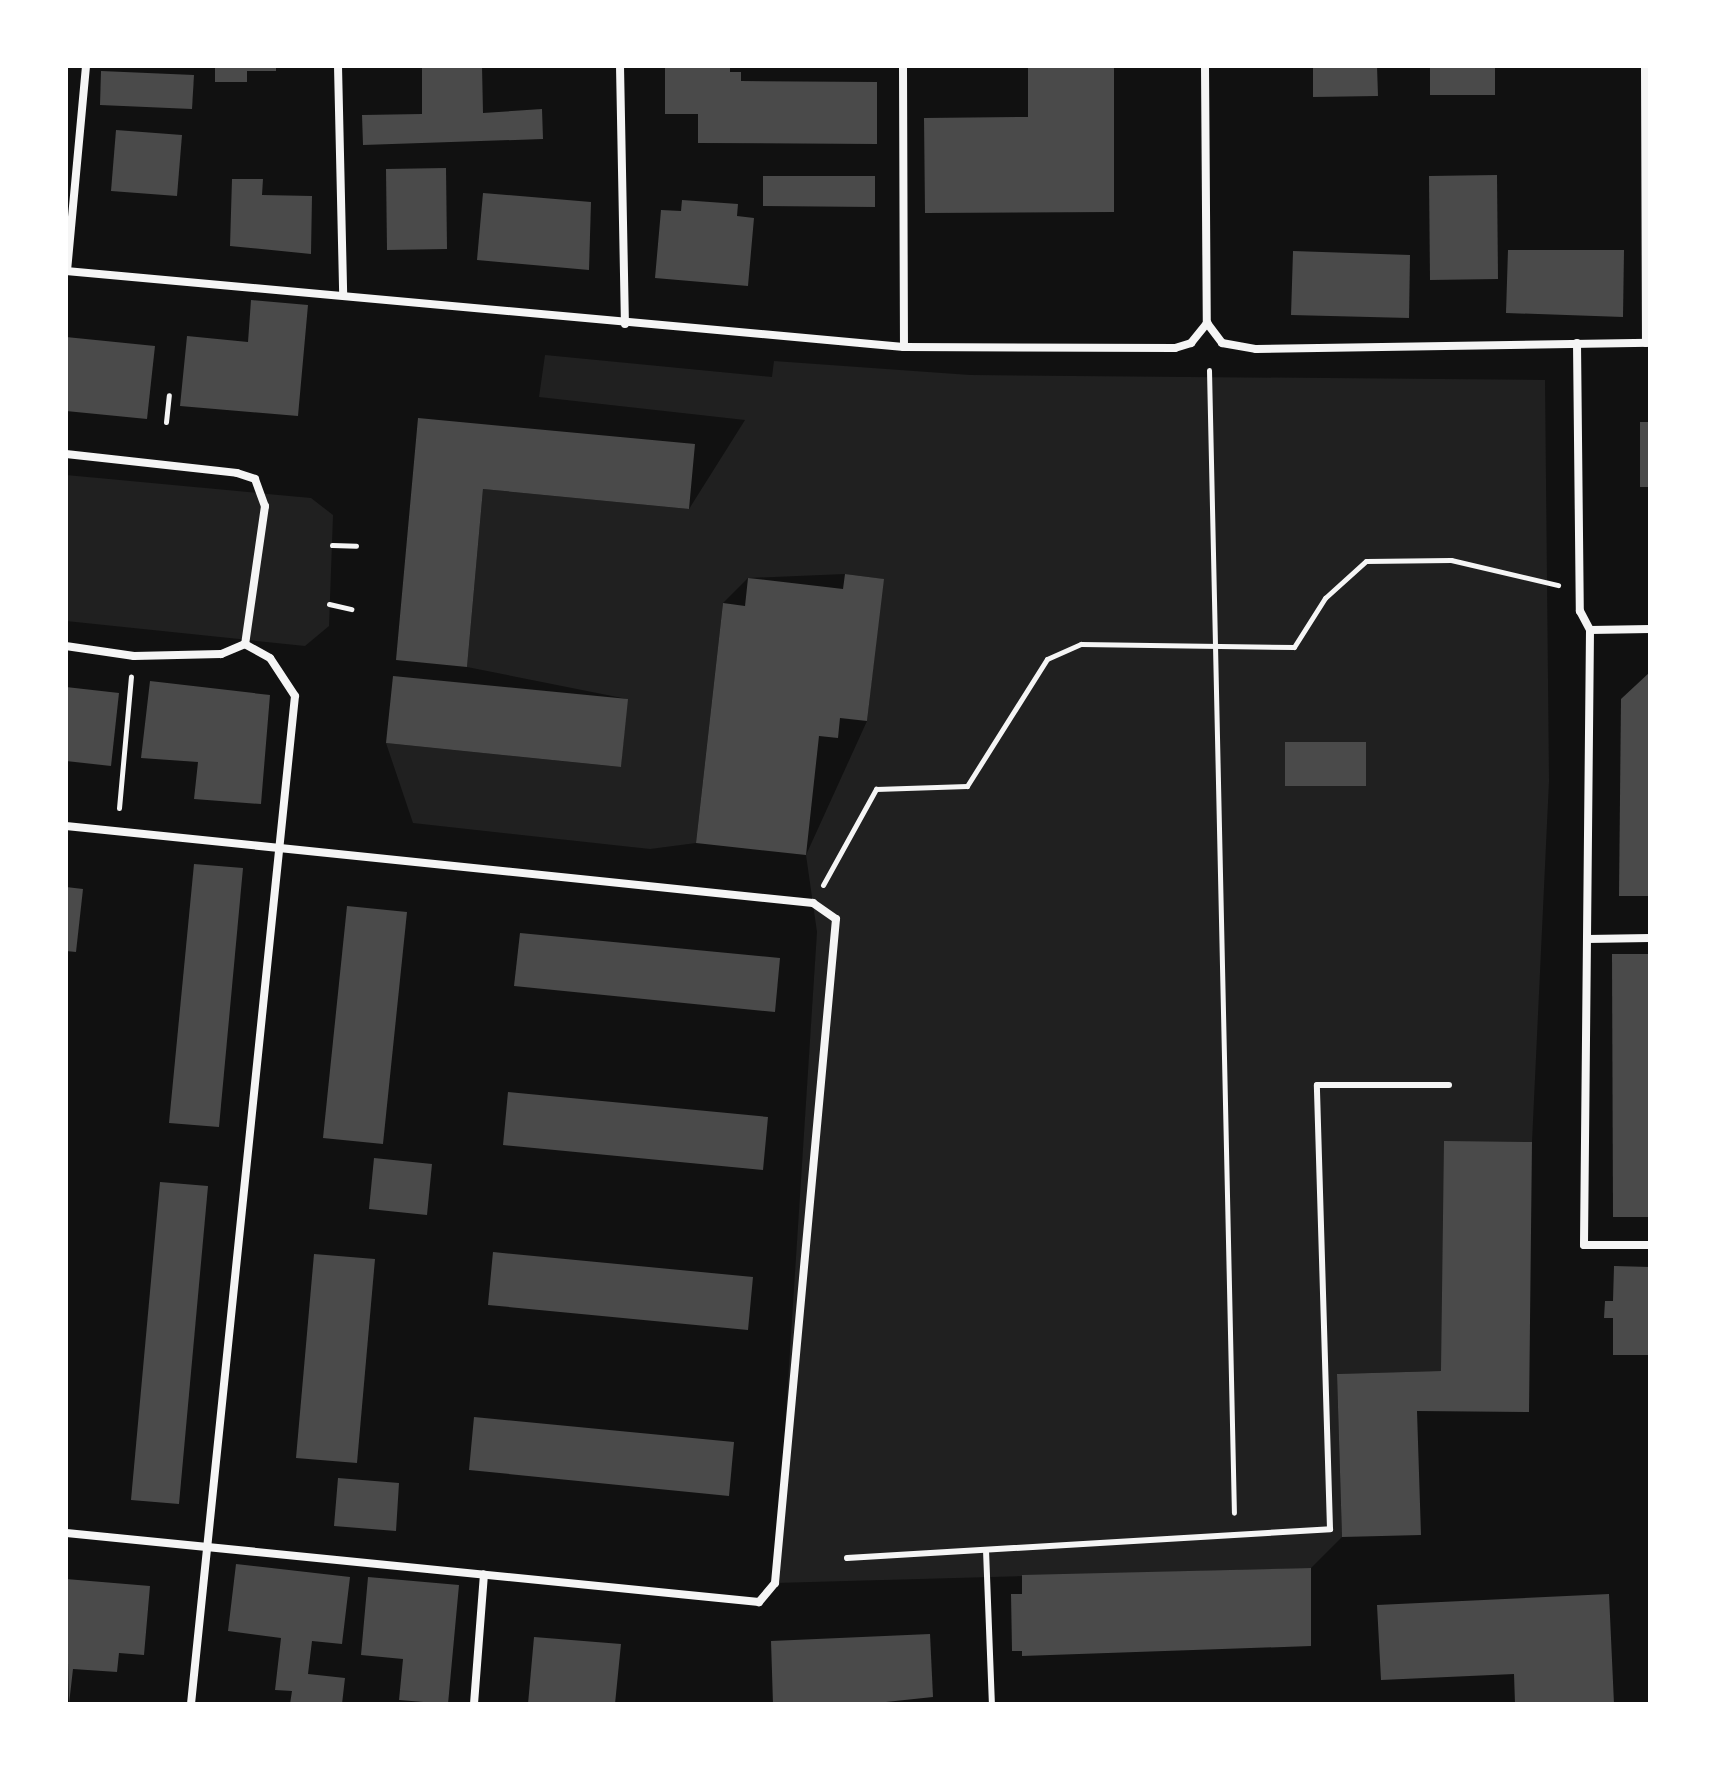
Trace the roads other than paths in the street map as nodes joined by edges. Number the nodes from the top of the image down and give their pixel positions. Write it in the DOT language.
graph roads {
  1 [pos="86,66"];
  2 [pos="338,66"];
  3 [pos="620,66"];
  4 [pos="903,66"];
  5 [pos="1205,66"];
  6 [pos="1645,66"];
  7 [pos="66,271"];
  8 [pos="343,295"];
  9 [pos="1207,323"];
  10 [pos="625,324"];
  11 [pos="1577,343"];
  12 [pos="1648,343"];
  13 [pos="904,347"];
  14 [pos="66,454"];
  15 [pos="1650,629"];
  16 [pos="1590,630"];
  17 [pos="245,644"];
  18 [pos="66,646"];
  19 [pos="66,826"];
  20 [pos="281,846"];
  21 [pos="1650,938"];
  22 [pos="1587,939"];
  23 [pos="1449,1085"];
  24 [pos="1650,1245"];
  25 [pos="66,1533"];
  26 [pos="205,1546"];
  27 [pos="986,1550"];
  28 [pos="847,1558"];
  29 [pos="484,1574"];
  30 [pos="191,1704"];
  31 [pos="474,1704"];
  32 [pos="992,1704"];
  1 -- 7 [label="street"];
  2 -- 8 [label="street"];
  3 -- 10 [label="street"];
  4 -- 13 [label="street"];
  5 -- 9 [label="street"];
  6 -- 12 [label="street"];
  7 -- 8 [label="street"];
  8 -- 10 [label="street"];
  9 -- 11 [label="street"];
  9 -- 13 [label="street"];
  10 -- 13 [label="street"];
  11 -- 12 [label="street"];
  11 -- 16 [label="street"];
  14 -- 17 [label="street"];
  15 -- 16 [label="street"];
  16 -- 22 [label="street"];
  17 -- 18 [label="street"];
  17 -- 20 [label="street"];
  19 -- 20 [label="street"];
  20 -- 26 [label="street"];
  20 -- 29 [label="street"];
  21 -- 22 [label="street"];
  22 -- 24 [label="street"];
  23 -- 27 [label="lane"];
  25 -- 26 [label="street"];
  26 -- 29 [label="street"];
  26 -- 30 [label="street"];
  27 -- 28 [label="lane"];
  27 -- 32 [label="lane"];
  29 -- 31 [label="street"];
}
